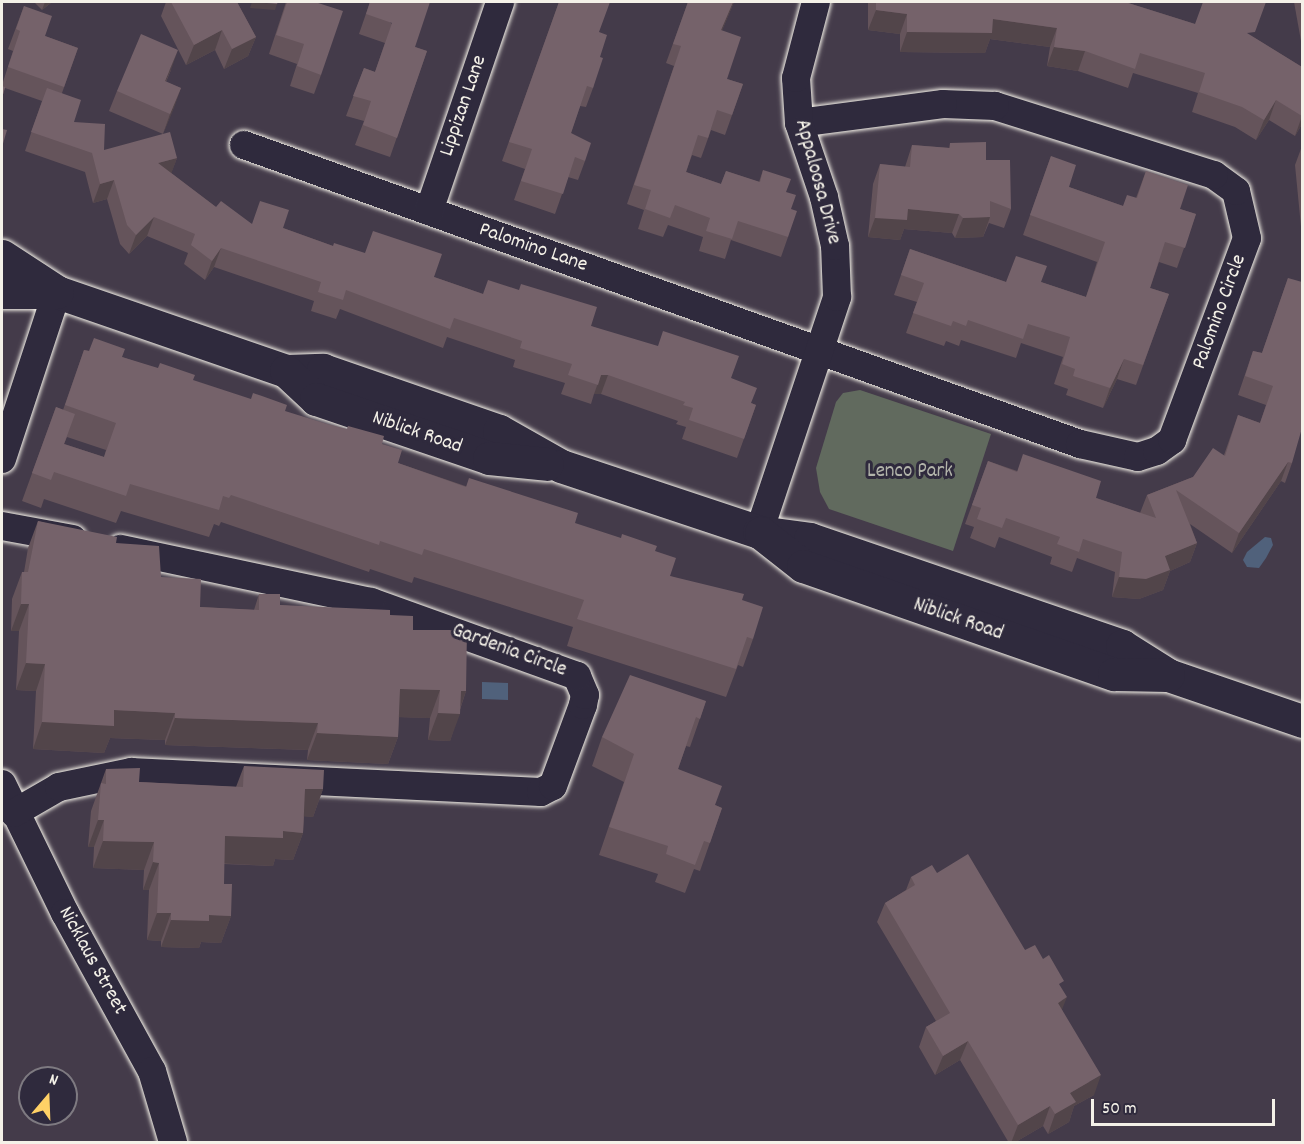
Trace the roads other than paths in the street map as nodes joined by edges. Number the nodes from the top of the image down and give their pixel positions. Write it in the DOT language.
graph roads {
  1 [pos="500,2"];
  2 [pos="816,2"];
  3 [pos="799,123"];
  4 [pos="244,145"];
  5 [pos="429,211"];
  6 [pos="2,256"];
  7 [pos="2,292"];
  8 [pos="57,292"];
  9 [pos="822,350"];
  10 [pos="4,444"];
  11 [pos="2,526"];
  12 [pos="759,532"];
  13 [pos="1302,721"];
  14 [pos="2,784"];
  15 [pos="14,813"];
  16 [pos="173,1143"];
  1 -- 5 [label="street, Lippizan Lane"];
  2 -- 3 [label="street, Appaloosa Drive"];
  3 -- 9 [label="street, Appaloosa Drive"];
  3 -- 9 [label="street, Palomino Circle"];
  4 -- 5 [label="street, Palomino Lane"];
  5 -- 9 [label="street, Palomino Lane"];
  6 -- 8 [label="main road, Niblick Road"];
  7 -- 8 [label="main road, Niblick Road"];
  8 -- 10 [label="street"];
  8 -- 12 [label="main road, Niblick Road"];
  9 -- 12 [label="street, Appaloosa Drive"];
  11 -- 15 [label="street, Gardenia Circle"];
  12 -- 13 [label="main road, Niblick Road"];
  14 -- 15 [label="street, Nicklaus Street"];
  15 -- 16 [label="street, Nicklaus Street"];
}
